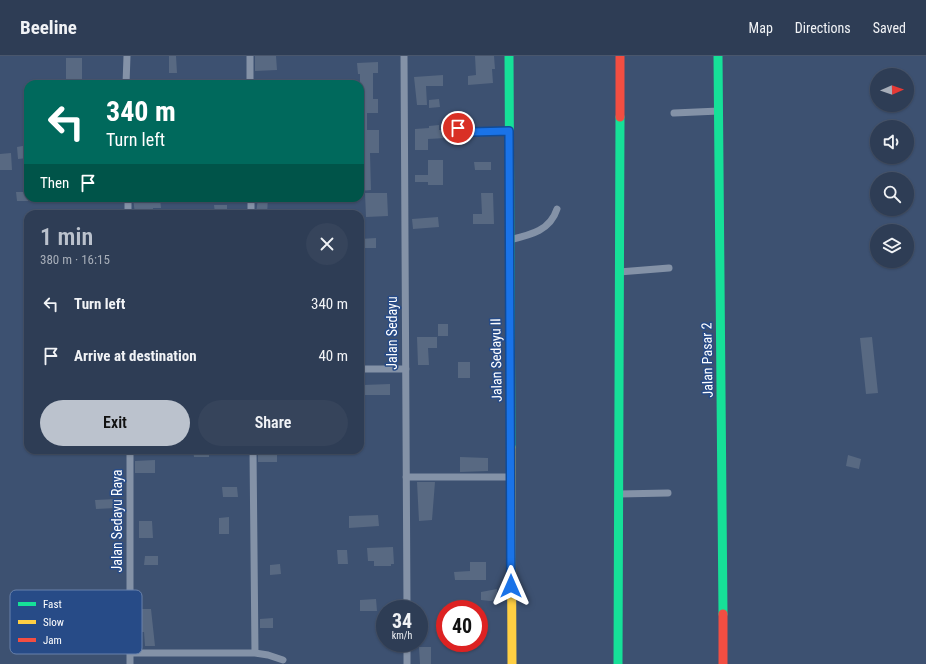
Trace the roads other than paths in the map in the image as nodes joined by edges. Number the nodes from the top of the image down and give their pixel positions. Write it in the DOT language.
graph roads {
  1 [pos="127,56"];
  2 [pos="250,56"];
  3 [pos="404,56"];
  4 [pos="509,56"];
  5 [pos="620,56"];
  6 [pos="718,56"];
  7 [pos="126,80"];
  8 [pos="250,80"];
  9 [pos="719,111"];
  10 [pos="674,113"];
  11 [pos="458,128"];
  12 [pos="509,131"];
  13 [pos="557,209"];
  14 [pos="509,240"];
  15 [pos="669,268"];
  16 [pos="619,272"];
  17 [pos="364,369"];
  18 [pos="406,370"];
  19 [pos="130,454"];
  20 [pos="253,454"];
  21 [pos="406,477"];
  22 [pos="510,478"];
  23 [pos="668,493"];
  24 [pos="618,494"];
  25 [pos="130,590"];
  26 [pos="407,600"];
  27 [pos="407,652"];
  28 [pos="142,653"];
  29 [pos="255,653"];
  30 [pos="283,660"];
  31 [pos="407,664"];
  32 [pos="512,664"];
  33 [pos="618,664"];
  34 [pos="723,664"];
  1 -- 7 [label="street"];
  2 -- 8 [label="street"];
  3 -- 18 [label="street, Jalan Sedayu"];
  4 -- 12 [label="street, Jalan Sedayu II"];
  5 -- 16 [label="street"];
  6 -- 9 [label="street, Jalan Pasar 2"];
  9 -- 10 [label="street"];
  9 -- 34 [label="street, Jalan Pasar 2"];
  11 -- 12 [label="street"];
  12 -- 14 [label="street, Jalan Sedayu II"];
  13 -- 14 [label="street"];
  14 -- 22 [label="street, Jalan Sedayu II"];
  15 -- 16 [label="street"];
  16 -- 24 [label="street"];
  17 -- 18 [label="street"];
  18 -- 21 [label="street, Jalan Sedayu"];
  19 -- 25 [label="street, Jalan Sedayu Raya"];
  20 -- 29 [label="street"];
  21 -- 22 [label="street"];
  21 -- 26 [label="street, Jalan Sedayu"];
  22 -- 32 [label="street, Jalan Sedayu II"];
  23 -- 24 [label="street"];
  24 -- 33 [label="street"];
  27 -- 31 [label="street"];
  28 -- 29 [label="street"];
  29 -- 30 [label="street"];
}
